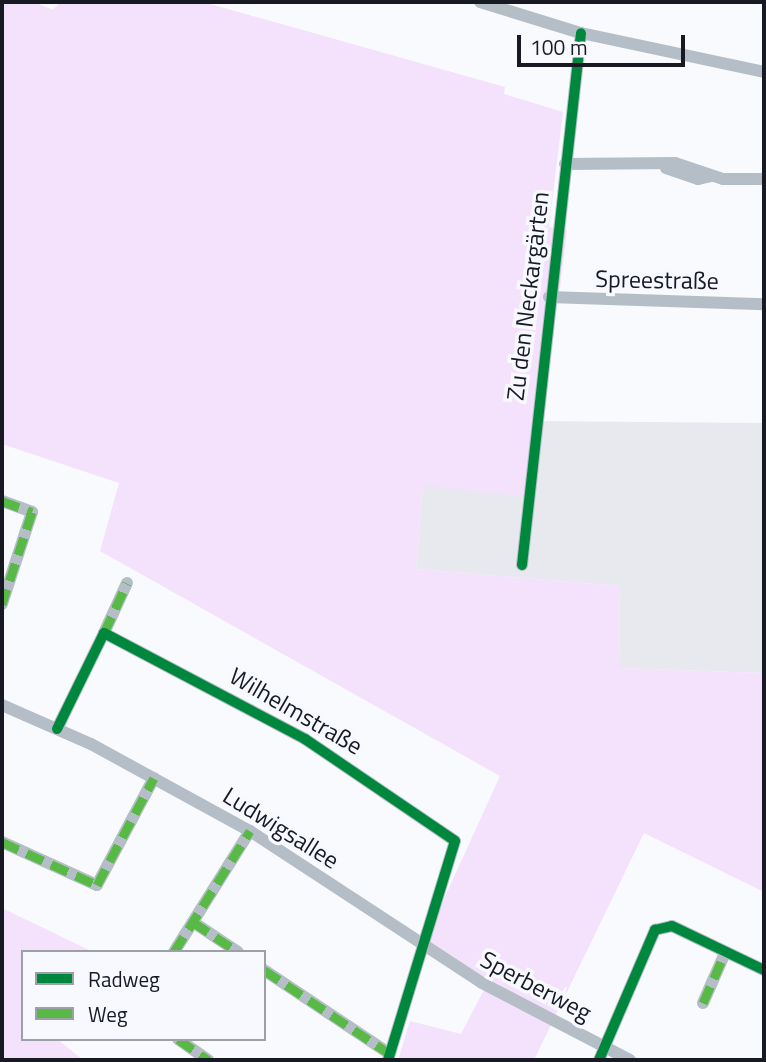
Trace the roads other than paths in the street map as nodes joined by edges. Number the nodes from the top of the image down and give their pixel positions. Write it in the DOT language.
graph roads {
  1 [pos="480,2"];
  2 [pos="518,7"];
  3 [pos="581,33"];
  4 [pos="764,72"];
  5 [pos="565,164"];
  6 [pos="764,179"];
  7 [pos="549,297"];
  8 [pos="764,304"];
  9 [pos="2,501"];
  10 [pos="522,565"];
  11 [pos="127,583"];
  12 [pos="2,600"];
  13 [pos="104,633"];
  14 [pos="2,705"];
  15 [pos="57,729"];
  16 [pos="154,778"];
  17 [pos="250,831"];
  18 [pos="2,842"];
  19 [pos="194,922"];
  20 [pos="423,945"];
  21 [pos="175,950"];
  22 [pos="235,950"];
  23 [pos="725,953"];
  24 [pos="764,970"];
  25 [pos="266,971"];
  26 [pos="703,1003"];
  27 [pos="181,1041"];
  28 [pos="604,1045"];
  29 [pos="389,1057"];
  30 [pos="208,1060"];
  31 [pos="599,1060"];
  32 [pos="630,1060"];
  1 -- 2 [label="street"];
  2 -- 3 [label="street"];
  3 -- 4 [label="street"];
  3 -- 5 [label="street, Zu den Neckargärten"];
  5 -- 6 [label="street"];
  5 -- 7 [label="street, Zu den Neckargärten"];
  7 -- 8 [label="street, Spreestraße"];
  7 -- 10 [label="street, Zu den Neckargärten"];
  9 -- 12 [label="street"];
  11 -- 13 [label="street"];
  13 -- 15 [label="street"];
  13 -- 20 [label="street, Wilhelmstraße"];
  14 -- 15 [label="street, Ludwigsallee"];
  15 -- 16 [label="street, Ludwigsallee"];
  16 -- 17 [label="street, Ludwigsallee"];
  16 -- 18 [label="street"];
  17 -- 19 [label="street"];
  17 -- 20 [label="street, Ludwigsallee"];
  19 -- 21 [label="street"];
  19 -- 22 [label="street"];
  20 -- 28 [label="street, Sperberweg"];
  20 -- 29 [label="street"];
  23 -- 24 [label="street"];
  23 -- 26 [label="street"];
  23 -- 28 [label="street"];
  25 -- 29 [label="street"];
  27 -- 30 [label="street"];
  28 -- 31 [label="street"];
  28 -- 32 [label="street, Sperberweg"];
}
